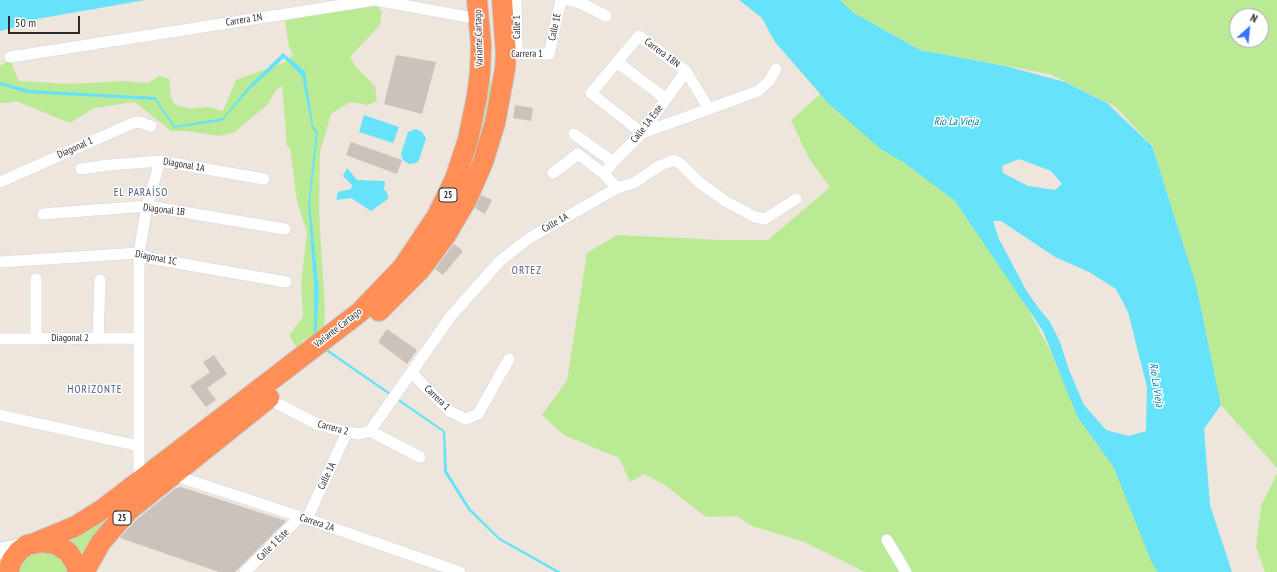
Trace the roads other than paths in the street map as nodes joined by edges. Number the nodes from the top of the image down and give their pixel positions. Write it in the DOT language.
graph roads {
  1 [pos="502,0"];
  2 [pos="516,0"];
  3 [pos="561,0"];
  4 [pos="568,0"];
  5 [pos="478,8"];
  6 [pos="606,16"];
  7 [pos="512,54"];
  8 [pos="549,54"];
  9 [pos="10,56"];
  10 [pos="480,59"];
  11 [pos="617,62"];
  12 [pos="776,69"];
  13 [pos="686,71"];
  14 [pos="666,99"];
  15 [pos="500,104"];
  16 [pos="709,109"];
  17 [pos="151,126"];
  18 [pos="642,133"];
  19 [pos="574,134"];
  20 [pos="160,161"];
  21 [pos="613,162"];
  22 [pos="80,169"];
  23 [pos="553,173"];
  24 [pos="604,174"];
  25 [pos="264,179"];
  26 [pos="0,182"];
  27 [pos="617,188"];
  28 [pos="796,198"];
  29 [pos="147,206"];
  30 [pos="43,214"];
  31 [pos="285,230"];
  32 [pos="139,253"];
  33 [pos="0,262"];
  34 [pos="36,280"];
  35 [pos="100,280"];
  36 [pos="286,282"];
  37 [pos="98,338"];
  38 [pos="139,338"];
  39 [pos="0,339"];
  40 [pos="36,339"];
  41 [pos="324,347"];
  42 [pos="509,358"];
  43 [pos="412,373"];
  44 [pos="269,399"];
  45 [pos="0,415"];
  46 [pos="370,431"];
  47 [pos="347,432"];
  48 [pos="139,446"];
  49 [pos="420,457"];
  50 [pos="173,475"];
  51 [pos="139,481"];
  52 [pos="304,518"];
  53 [pos="887,540"];
  54 [pos="31,544"];
  55 [pos="0,551"];
  56 [pos="8,572"];
  57 [pos="78,572"];
  58 [pos="84,572"];
  59 [pos="245,572"];
  60 [pos="460,572"];
  61 [pos="906,572"];
  1 -- 7 [label="highway, Variante Cartago / 25"];
  2 -- 7 [label="street, Calle 1"];
  3 -- 8 [label="street, Calle 1E"];
  4 -- 6 [label="street"];
  5 -- 7 [label="highway"];
  5 -- 9 [label="street, Carrera 1N"];
  5 -- 10 [label="highway, Variante Cartago / 25"];
  7 -- 8 [label="street, Carrera 1"];
  7 -- 15 [label="highway, Variante Cartago / 25"];
  10 -- 15 [label="highway"];
  10 -- 41 [label="highway, Variante Cartago / 25"];
  11 -- 13 [label="street, Carrera 18N"];
  11 -- 14 [label="street"];
  11 -- 18 [label="street"];
  12 -- 16 [label="street"];
  13 -- 14 [label="street, Calle 1A Este"];
  13 -- 16 [label="street"];
  14 -- 18 [label="street, Calle 1A Este"];
  15 -- 41 [label="highway, Variante Cartago / 25"];
  16 -- 18 [label="street"];
  17 -- 26 [label="street, Diagonal 1"];
  18 -- 21 [label="street, Calle 1A Este"];
  19 -- 21 [label="street"];
  20 -- 22 [label="street, Diagonal 1A"];
  20 -- 25 [label="street, Diagonal 1A"];
  20 -- 29 [label="street"];
  21 -- 24 [label="street, Calle 1A Este"];
  23 -- 24 [label="street"];
  24 -- 27 [label="street"];
  27 -- 28 [label="street, Calle 1A"];
  27 -- 43 [label="street, Calle 1A"];
  29 -- 30 [label="street, Diagonal 1B"];
  29 -- 31 [label="street, Diagonal 1B"];
  29 -- 32 [label="street"];
  32 -- 33 [label="street, Diagonal 1C"];
  32 -- 36 [label="street, Diagonal 1C"];
  32 -- 38 [label="street"];
  34 -- 40 [label="street"];
  35 -- 37 [label="street"];
  37 -- 38 [label="street, Diagonal 2"];
  37 -- 40 [label="street, Diagonal 2"];
  38 -- 48 [label="street"];
  39 -- 40 [label="street, Diagonal 2"];
  41 -- 44 [label="highway, Variante Cartago / 25"];
  41 -- 51 [label="highway, Variante Cartago / 25"];
  42 -- 43 [label="street, Carrera 1"];
  43 -- 46 [label="street, Calle 1A"];
  44 -- 47 [label="street, Carrera 2"];
  44 -- 50 [label="highway, Variante Cartago / 25"];
  45 -- 48 [label="street"];
  46 -- 47 [label="street, Carrera 2"];
  46 -- 49 [label="street"];
  47 -- 52 [label="street, Calle 1A"];
  48 -- 51 [label="street"];
  50 -- 52 [label="street, Carrera 2A"];
  50 -- 58 [label="highway, Variante Cartago / 25"];
  51 -- 54 [label="highway, Variante Cartago / 25"];
  52 -- 59 [label="street, Calle 1 Este"];
  52 -- 60 [label="street, Carrera 2A"];
  53 -- 61 [label="street"];
  54 -- 55 [label="main road"];
  54 -- 56 [label="highway, 25"];
  54 -- 57 [label="highway"];
}
